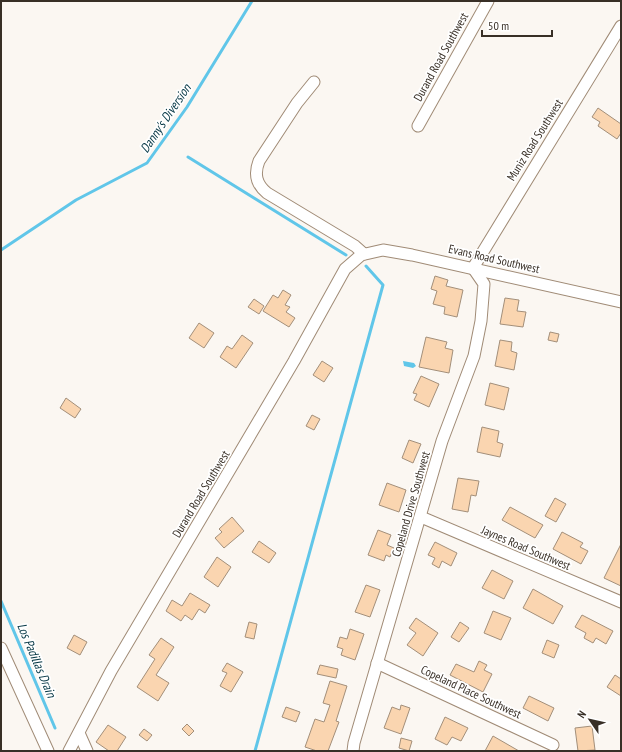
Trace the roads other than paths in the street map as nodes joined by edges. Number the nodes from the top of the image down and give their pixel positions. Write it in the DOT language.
graph roads {
  1 [pos="488,1"];
  2 [pos="621,26"];
  3 [pos="314,82"];
  4 [pos="418,126"];
  5 [pos="362,255"];
  6 [pos="473,268"];
  7 [pos="621,302"];
  8 [pos="421,517"];
  9 [pos="621,602"];
  10 [pos="1,648"];
  11 [pos="377,664"];
  12 [pos="79,733"];
  13 [pos="553,745"];
  14 [pos="48,751"];
  15 [pos="69,751"];
  16 [pos="87,751"];
  17 [pos="353,751"];
  1 -- 4 [label="street, Durand Road Southwest"];
  2 -- 6 [label="street, Muniz Road Southwest"];
  3 -- 5 [label="street"];
  5 -- 6 [label="street, Evans Road Southwest"];
  5 -- 12 [label="street, Durand Road Southwest"];
  6 -- 7 [label="street, Evans Road Southwest"];
  6 -- 8 [label="street, Copeland Drive Southwest"];
  8 -- 9 [label="street, Jaynes Road Southwest"];
  8 -- 11 [label="street, Copeland Drive Southwest"];
  10 -- 14 [label="street"];
  11 -- 13 [label="street, Copeland Place Southwest"];
  11 -- 17 [label="street, Copeland Drive Southwest"];
  12 -- 15 [label="street, Durand Road Southwest"];
  12 -- 16 [label="street"];
}
